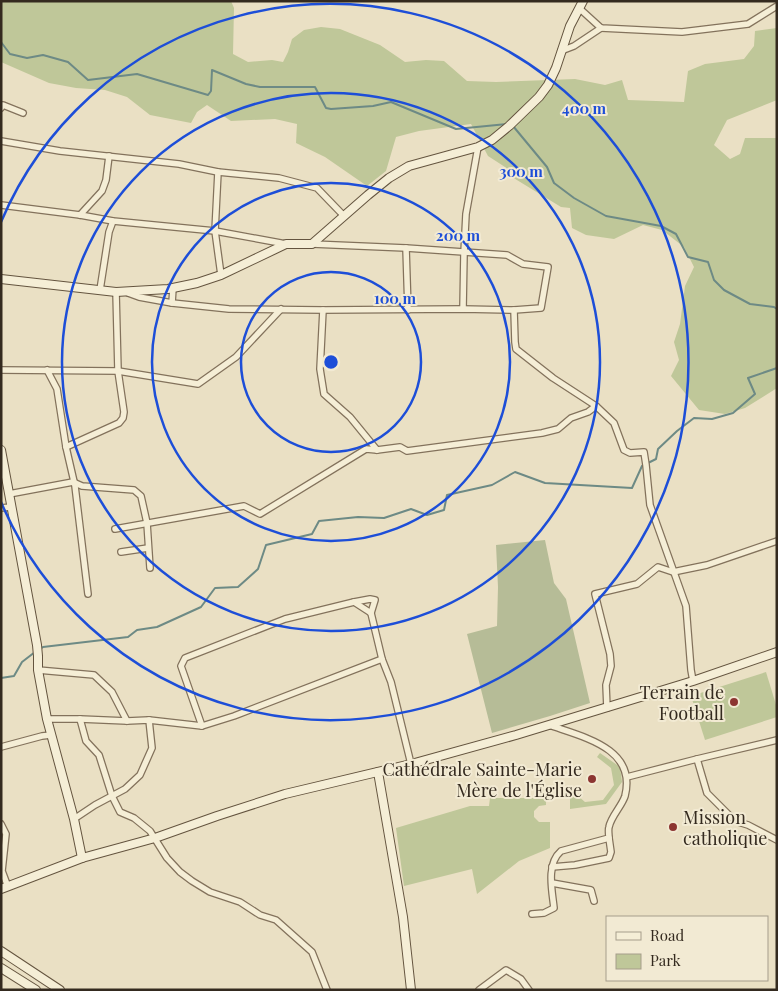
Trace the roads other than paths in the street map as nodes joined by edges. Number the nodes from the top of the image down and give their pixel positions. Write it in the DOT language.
graph roads {
  1 [pos="581,5"];
  2 [pos="777,6"];
  3 [pos="601,28"];
  4 [pos="561,51"];
  5 [pos="1,108"];
  6 [pos="23,113"];
  7 [pos="1,141"];
  8 [pos="478,147"];
  9 [pos="109,156"];
  10 [pos="218,172"];
  11 [pos="1,205"];
  12 [pos="80,215"];
  13 [pos="344,216"];
  14 [pos="113,221"];
  15 [pos="214,231"];
  16 [pos="286,244"];
  17 [pos="312,244"];
  18 [pos="406,248"];
  19 [pos="464,253"];
  20 [pos="220,275"];
  21 [pos="1,278"];
  22 [pos="174,288"];
  23 [pos="100,290"];
  24 [pos="116,292"];
  25 [pos="125,292"];
  26 [pos="172,304"];
  27 [pos="281,309"];
  28 [pos="463,309"];
  29 [pos="323,310"];
  30 [pos="408,310"];
  31 [pos="514,310"];
  32 [pos="1,370"];
  33 [pos="47,370"];
  34 [pos="118,372"];
  35 [pos="596,406"];
  36 [pos="66,447"];
  37 [pos="1,450"];
  38 [pos="377,450"];
  39 [pos="74,482"];
  40 [pos="9,494"];
  41 [pos="11,507"];
  42 [pos="1,508"];
  43 [pos="146,523"];
  44 [pos="115,529"];
  45 [pos="777,541"];
  46 [pos="148,548"];
  47 [pos="121,552"];
  48 [pos="150,568"];
  49 [pos="673,572"];
  50 [pos="88,594"];
  51 [pos="354,602"];
  52 [pos="371,613"];
  53 [pos="777,652"];
  54 [pos="382,659"];
  55 [pos="38,670"];
  56 [pos="693,681"];
  57 [pos="607,708"];
  58 [pos="47,719"];
  59 [pos="80,719"];
  60 [pos="149,720"];
  61 [pos="127,721"];
  62 [pos="549,725"];
  63 [pos="202,726"];
  64 [pos="51,735"];
  65 [pos="777,740"];
  66 [pos="1,747"];
  67 [pos="697,759"];
  68 [pos="411,764"];
  69 [pos="378,772"];
  70 [pos="627,777"];
  71 [pos="112,796"];
  72 [pos="74,819"];
  73 [pos="1,824"];
  74 [pos="155,838"];
  75 [pos="608,838"];
  76 [pos="777,840"];
  77 [pos="82,858"];
  78 [pos="552,866"];
  79 [pos="2,872"];
  80 [pos="552,883"];
  81 [pos="4,888"];
  82 [pos="594,901"];
  83 [pos="532,914"];
  84 [pos="1,951"];
  85 [pos="18,963"];
  86 [pos="1,968"];
  87 [pos="11,974"];
  88 [pos="36,990"];
  89 [pos="60,990"];
  90 [pos="327,990"];
  91 [pos="411,990"];
  92 [pos="479,990"];
  93 [pos="529,990"];
  1 -- 3 [label="street"];
  1 -- 4 [label="street"];
  2 -- 3 [label="street"];
  3 -- 4 [label="street"];
  4 -- 8 [label="street"];
  5 -- 6 [label="street"];
  7 -- 9 [label="street"];
  8 -- 13 [label="street"];
  8 -- 19 [label="street"];
  9 -- 10 [label="street"];
  9 -- 12 [label="street"];
  10 -- 13 [label="street"];
  10 -- 15 [label="street"];
  11 -- 12 [label="street"];
  12 -- 14 [label="street"];
  13 -- 17 [label="street"];
  14 -- 15 [label="street"];
  14 -- 23 [label="street"];
  15 -- 16 [label="street"];
  15 -- 20 [label="street"];
  16 -- 17 [label="street"];
  16 -- 20 [label="street"];
  17 -- 18 [label="street"];
  18 -- 19 [label="street"];
  18 -- 30 [label="street"];
  19 -- 28 [label="street"];
  19 -- 31 [label="street"];
  20 -- 22 [label="street"];
  21 -- 23 [label="street"];
  22 -- 25 [label="street"];
  22 -- 26 [label="street"];
  23 -- 24 [label="street"];
  24 -- 25 [label="street"];
  24 -- 34 [label="street"];
  25 -- 26 [label="street"];
  26 -- 27 [label="street"];
  27 -- 29 [label="street"];
  27 -- 34 [label="street"];
  28 -- 30 [label="street"];
  28 -- 31 [label="street"];
  29 -- 30 [label="street"];
  29 -- 38 [label="street"];
  31 -- 35 [label="street"];
  32 -- 33 [label="street"];
  33 -- 34 [label="street"];
  33 -- 36 [label="street"];
  34 -- 36 [label="street"];
  35 -- 38 [label="street"];
  35 -- 49 [label="street"];
  36 -- 39 [label="street"];
  37 -- 40 [label="street"];
  38 -- 43 [label="street"];
  39 -- 40 [label="street"];
  39 -- 43 [label="street"];
  39 -- 50 [label="street"];
  40 -- 41 [label="street"];
  41 -- 42 [label="street"];
  41 -- 55 [label="street"];
  43 -- 44 [label="street"];
  43 -- 46 [label="street"];
  45 -- 49 [label="street"];
  46 -- 47 [label="street"];
  46 -- 48 [label="street"];
  49 -- 56 [label="street"];
  49 -- 57 [label="street"];
  51 -- 52 [label="street"];
  51 -- 52 [label="street"];
  51 -- 63 [label="street"];
  52 -- 54 [label="street"];
  53 -- 56 [label="street"];
  54 -- 63 [label="street"];
  54 -- 68 [label="street"];
  55 -- 58 [label="street"];
  55 -- 61 [label="street"];
  56 -- 57 [label="street"];
  57 -- 62 [label="street"];
  58 -- 59 [label="street"];
  58 -- 64 [label="street"];
  59 -- 61 [label="street"];
  59 -- 71 [label="street"];
  60 -- 61 [label="street"];
  60 -- 63 [label="street"];
  60 -- 71 [label="street"];
  62 -- 68 [label="street"];
  62 -- 70 [label="street"];
  64 -- 66 [label="street"];
  64 -- 72 [label="street"];
  65 -- 67 [label="street"];
  67 -- 70 [label="street"];
  67 -- 76 [label="street"];
  68 -- 69 [label="street"];
  69 -- 74 [label="street"];
  69 -- 91 [label="street"];
  70 -- 75 [label="street"];
  71 -- 72 [label="street"];
  71 -- 74 [label="street"];
  72 -- 77 [label="street"];
  73 -- 79 [label="street"];
  74 -- 77 [label="street"];
  74 -- 90 [label="street"];
  75 -- 78 [label="street"];
  75 -- 78 [label="street"];
  77 -- 81 [label="street"];
  78 -- 80 [label="street"];
  79 -- 81 [label="street"];
  80 -- 82 [label="street"];
  80 -- 83 [label="street"];
  84 -- 85 [label="street"];
  85 -- 87 [label="street"];
  85 -- 89 [label="street"];
  86 -- 87 [label="street"];
  87 -- 88 [label="street"];
  92 -- 93 [label="street"];
}
